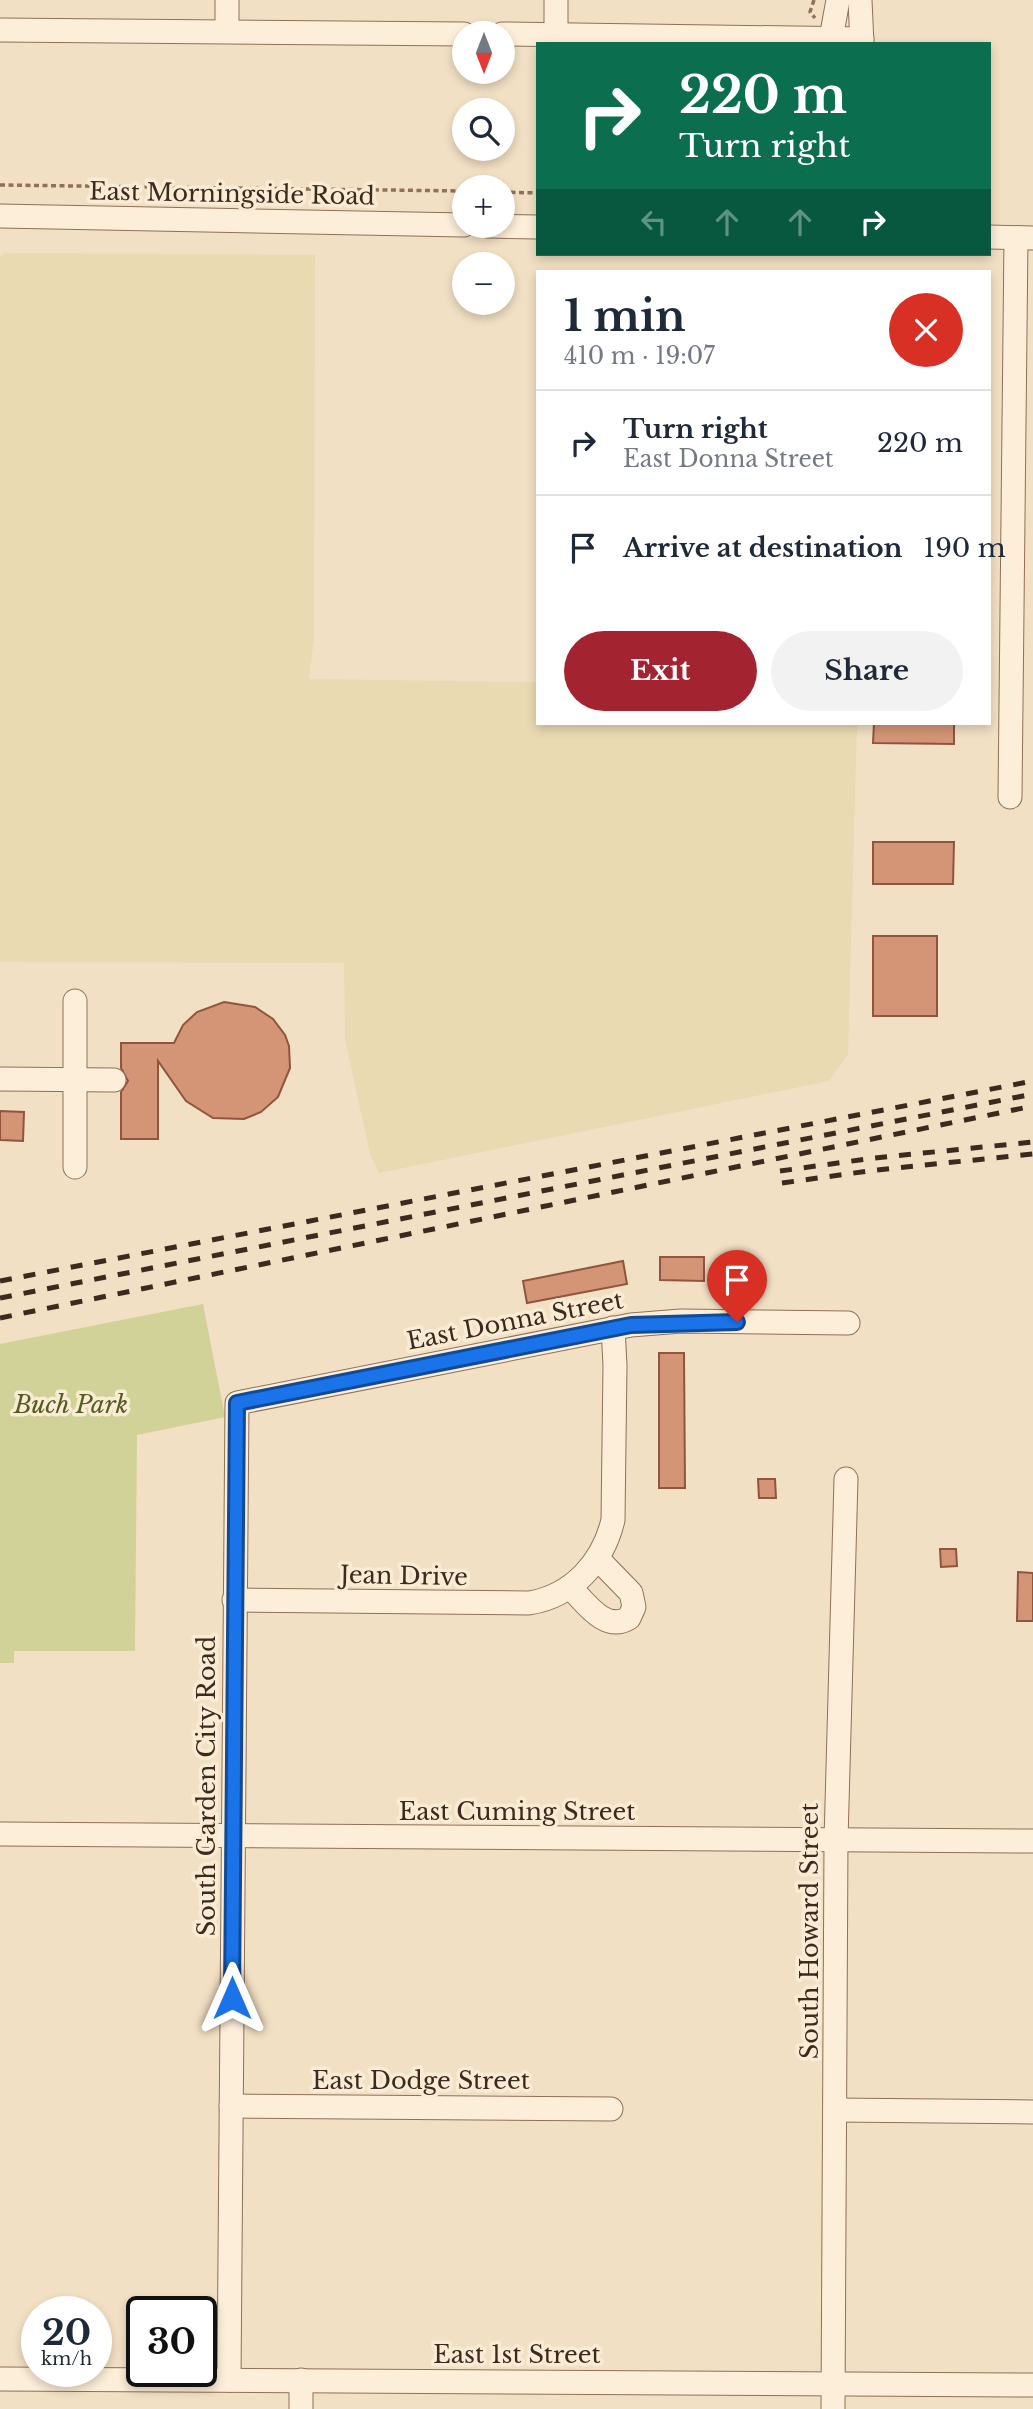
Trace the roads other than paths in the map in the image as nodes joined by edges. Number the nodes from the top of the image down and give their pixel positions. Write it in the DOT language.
graph roads {
  1 [pos="227,0"];
  2 [pos="556,0"];
  3 [pos="838,0"];
  4 [pos="860,0"];
  5 [pos="0,30"];
  6 [pos="226,31"];
  7 [pos="452,34"];
  8 [pos="515,34"];
  9 [pos="556,35"];
  10 [pos="830,41"];
  11 [pos="862,41"];
  12 [pos="0,216"];
  13 [pos="452,225"];
  14 [pos="515,227"];
  15 [pos="536,227"];
  16 [pos="991,237"];
  17 [pos="1025,238"];
  18 [pos="1010,797"];
  19 [pos="75,1001"];
  20 [pos="0,1079"];
  21 [pos="75,1080"];
  22 [pos="114,1080"];
  23 [pos="75,1167"];
  24 [pos="848,1323"];
  25 [pos="612,1328"];
  26 [pos="237,1403"];
  27 [pos="846,1479"];
  28 [pos="597,1559"];
  29 [pos="570,1587"];
  30 [pos="234,1600"];
  31 [pos="0,1834"];
  32 [pos="233,1836"];
  33 [pos="836,1840"];
  34 [pos="1033,1841"];
  35 [pos="231,2106"];
  36 [pos="611,2109"];
  37 [pos="835,2110"];
  38 [pos="1033,2112"];
  39 [pos="0,2378"];
  40 [pos="229,2380"];
  41 [pos="301,2380"];
  42 [pos="833,2383"];
  43 [pos="1033,2385"];
  44 [pos="301,2409"];
  45 [pos="833,2409"];
  1 -- 6 [label="street"];
  2 -- 9 [label="street"];
  3 -- 10 [label="street"];
  4 -- 11 [label="street"];
  5 -- 6 [label="street"];
  6 -- 7 [label="street"];
  8 -- 9 [label="street"];
  9 -- 10 [label="street"];
  10 -- 11 [label="street"];
  12 -- 13 [label="street, East Morningside Road"];
  14 -- 15 [label="street"];
  16 -- 17 [label="street"];
  17 -- 18 [label="street"];
  19 -- 21 [label="street"];
  20 -- 21 [label="street"];
  21 -- 22 [label="street"];
  21 -- 23 [label="street"];
  24 -- 25 [label="street, East Donna Street"];
  25 -- 26 [label="street, East Donna Street"];
  25 -- 28 [label="street, Jean Drive"];
  26 -- 30 [label="street, South Garden City Road"];
  27 -- 33 [label="street, South Howard Street"];
  28 -- 29 [label="street, Jean Drive"];
  28 -- 29 [label="street"];
  29 -- 30 [label="street, Jean Drive"];
  30 -- 32 [label="street, South Garden City Road"];
  31 -- 32 [label="street, East Cuming Street"];
  32 -- 33 [label="street, East Cuming Street"];
  32 -- 35 [label="street, South Garden City Road"];
  33 -- 34 [label="street, East Cuming Street"];
  33 -- 37 [label="street, South Howard Street"];
  35 -- 36 [label="street, East Dodge Street"];
  35 -- 40 [label="street, South Garden City Road"];
  37 -- 38 [label="street"];
  37 -- 42 [label="street, South Howard Street"];
  39 -- 40 [label="street, East 1st Street"];
  40 -- 41 [label="street, East 1st Street"];
  41 -- 42 [label="street, East 1st Street"];
  41 -- 44 [label="street"];
  42 -- 43 [label="street, East 1st Street"];
  42 -- 45 [label="street, South Howard Street"];
}
